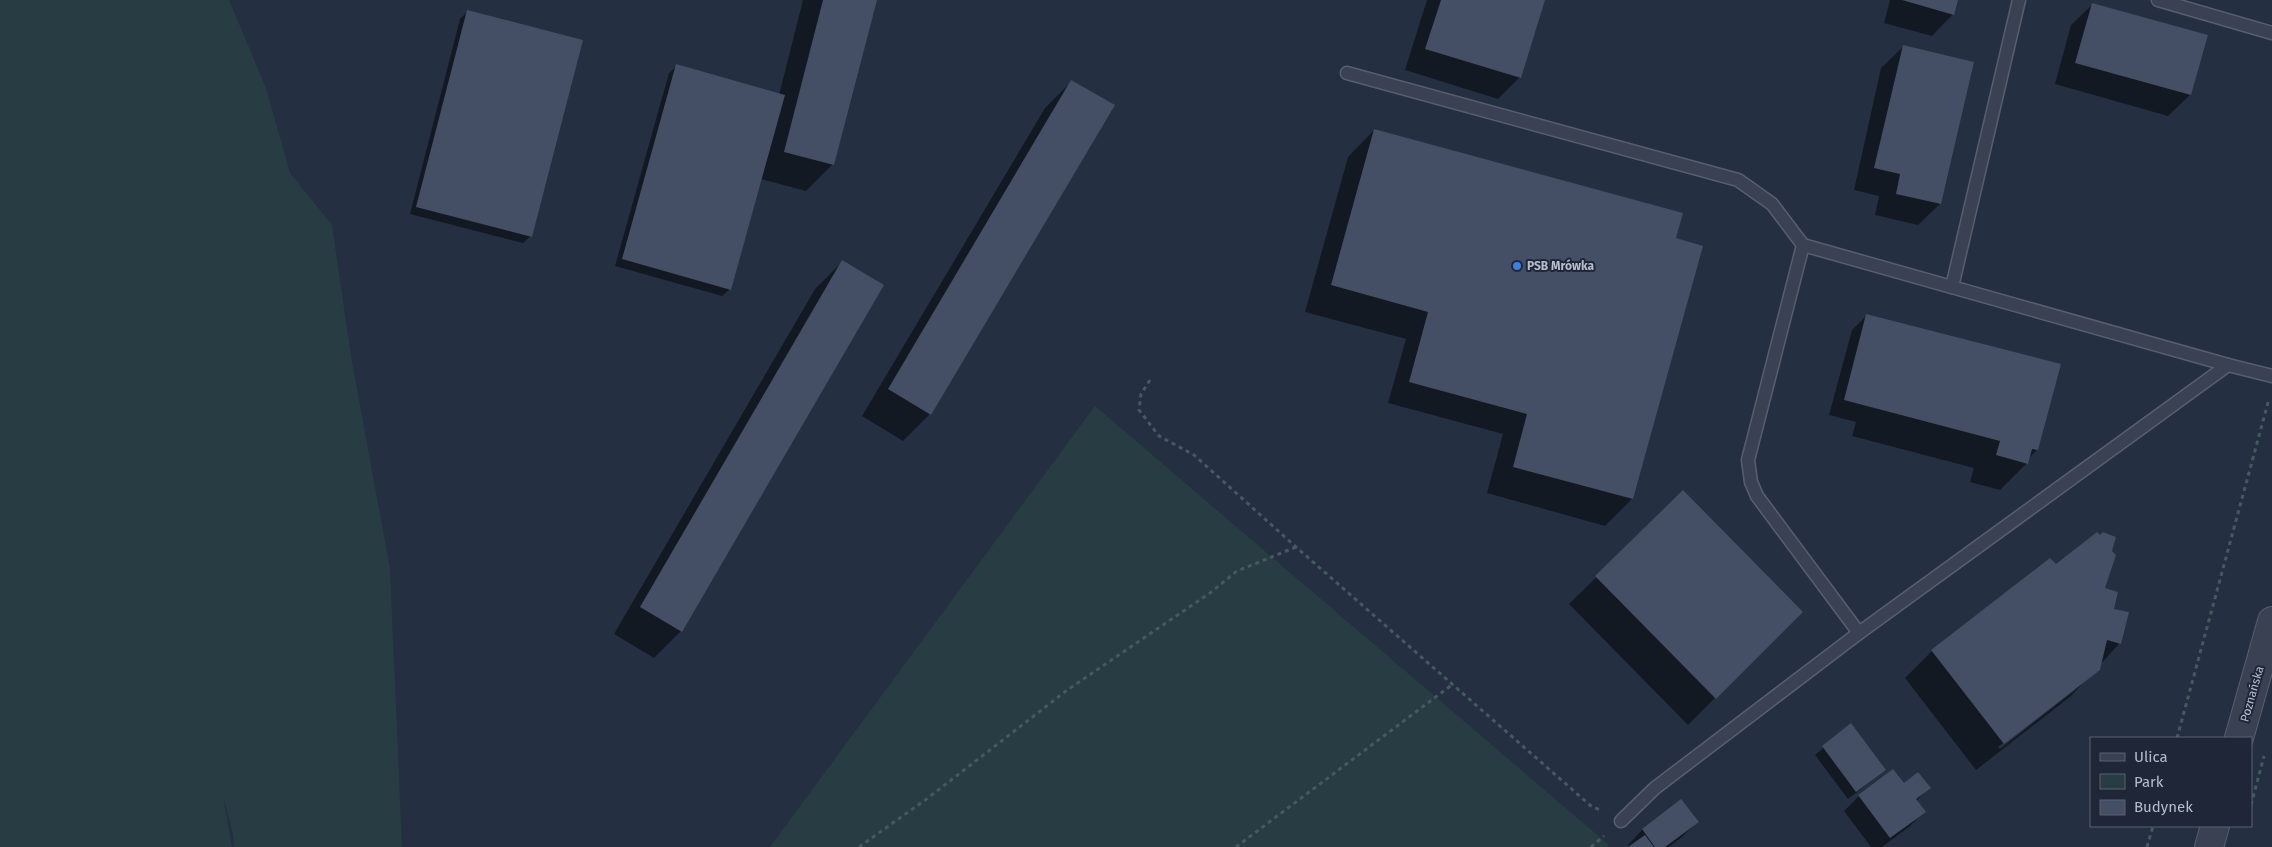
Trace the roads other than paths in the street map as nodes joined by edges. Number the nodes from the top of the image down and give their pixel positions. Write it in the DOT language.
graph roads {
  1 [pos="2020,0"];
  2 [pos="2158,0"];
  3 [pos="2272,33"];
  4 [pos="1347,74"];
  5 [pos="1802,246"];
  6 [pos="1952,287"];
  7 [pos="2228,365"];
  8 [pos="2272,376"];
  9 [pos="2272,621"];
  10 [pos="1859,633"];
  11 [pos="2240,737"];
  12 [pos="1621,821"];
  13 [pos="2215,827"];
  14 [pos="2209,847"];
  1 -- 6 [label="lane"];
  2 -- 3 [label="lane"];
  4 -- 5 [label="lane"];
  5 -- 6 [label="lane"];
  5 -- 10 [label="lane"];
  6 -- 7 [label="lane"];
  7 -- 8 [label="lane"];
  7 -- 10 [label="lane"];
  9 -- 11 [label="street, Poznańska"];
  10 -- 12 [label="lane"];
  13 -- 14 [label="street"];
}
